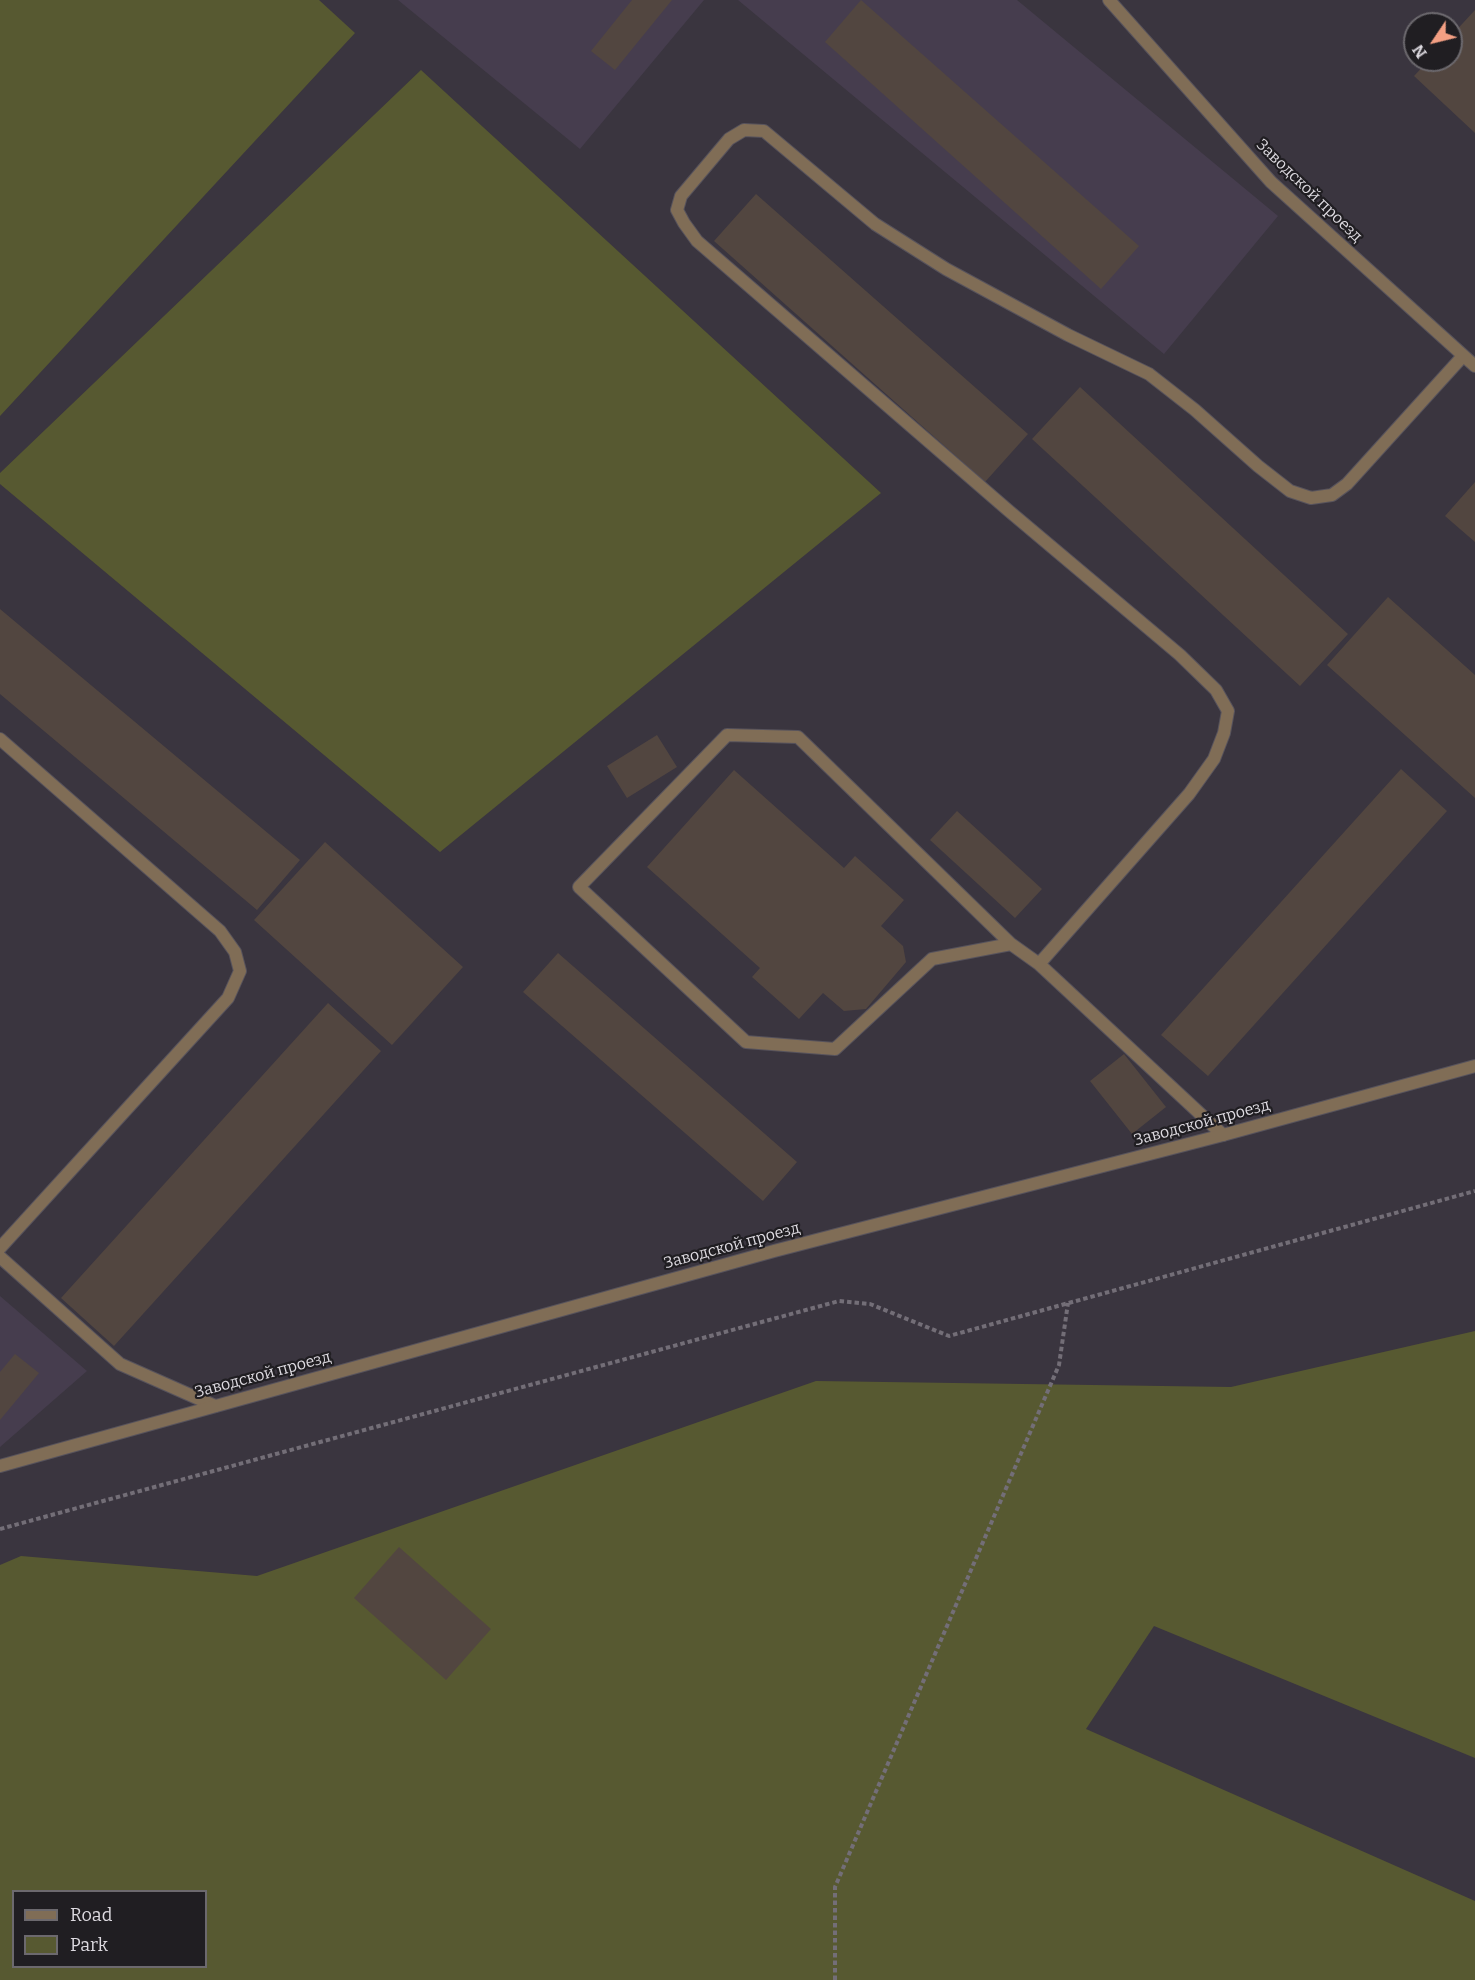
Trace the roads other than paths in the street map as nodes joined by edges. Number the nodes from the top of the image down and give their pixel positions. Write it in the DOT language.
graph roads {
  1 [pos="1109,0"];
  2 [pos="1464,356"];
  3 [pos="1475,366"];
  4 [pos="0,739"];
  5 [pos="1011,944"];
  6 [pos="1039,964"];
  7 [pos="1475,1066"];
  8 [pos="1222,1135"];
  9 [pos="0,1248"];
  10 [pos="0,1257"];
  11 [pos="214,1406"];
  12 [pos="0,1466"];
  1 -- 2 [label="street, Заводской проезд"];
  2 -- 3 [label="street, Заводской проезд"];
  2 -- 6 [label="street"];
  4 -- 9 [label="street"];
  5 -- 5 [label="street"];
  5 -- 6 [label="street"];
  6 -- 8 [label="street"];
  7 -- 8 [label="street, Заводской проезд"];
  8 -- 11 [label="street, Заводской проезд"];
  10 -- 11 [label="street"];
  11 -- 12 [label="street, Заводской проезд"];
}
